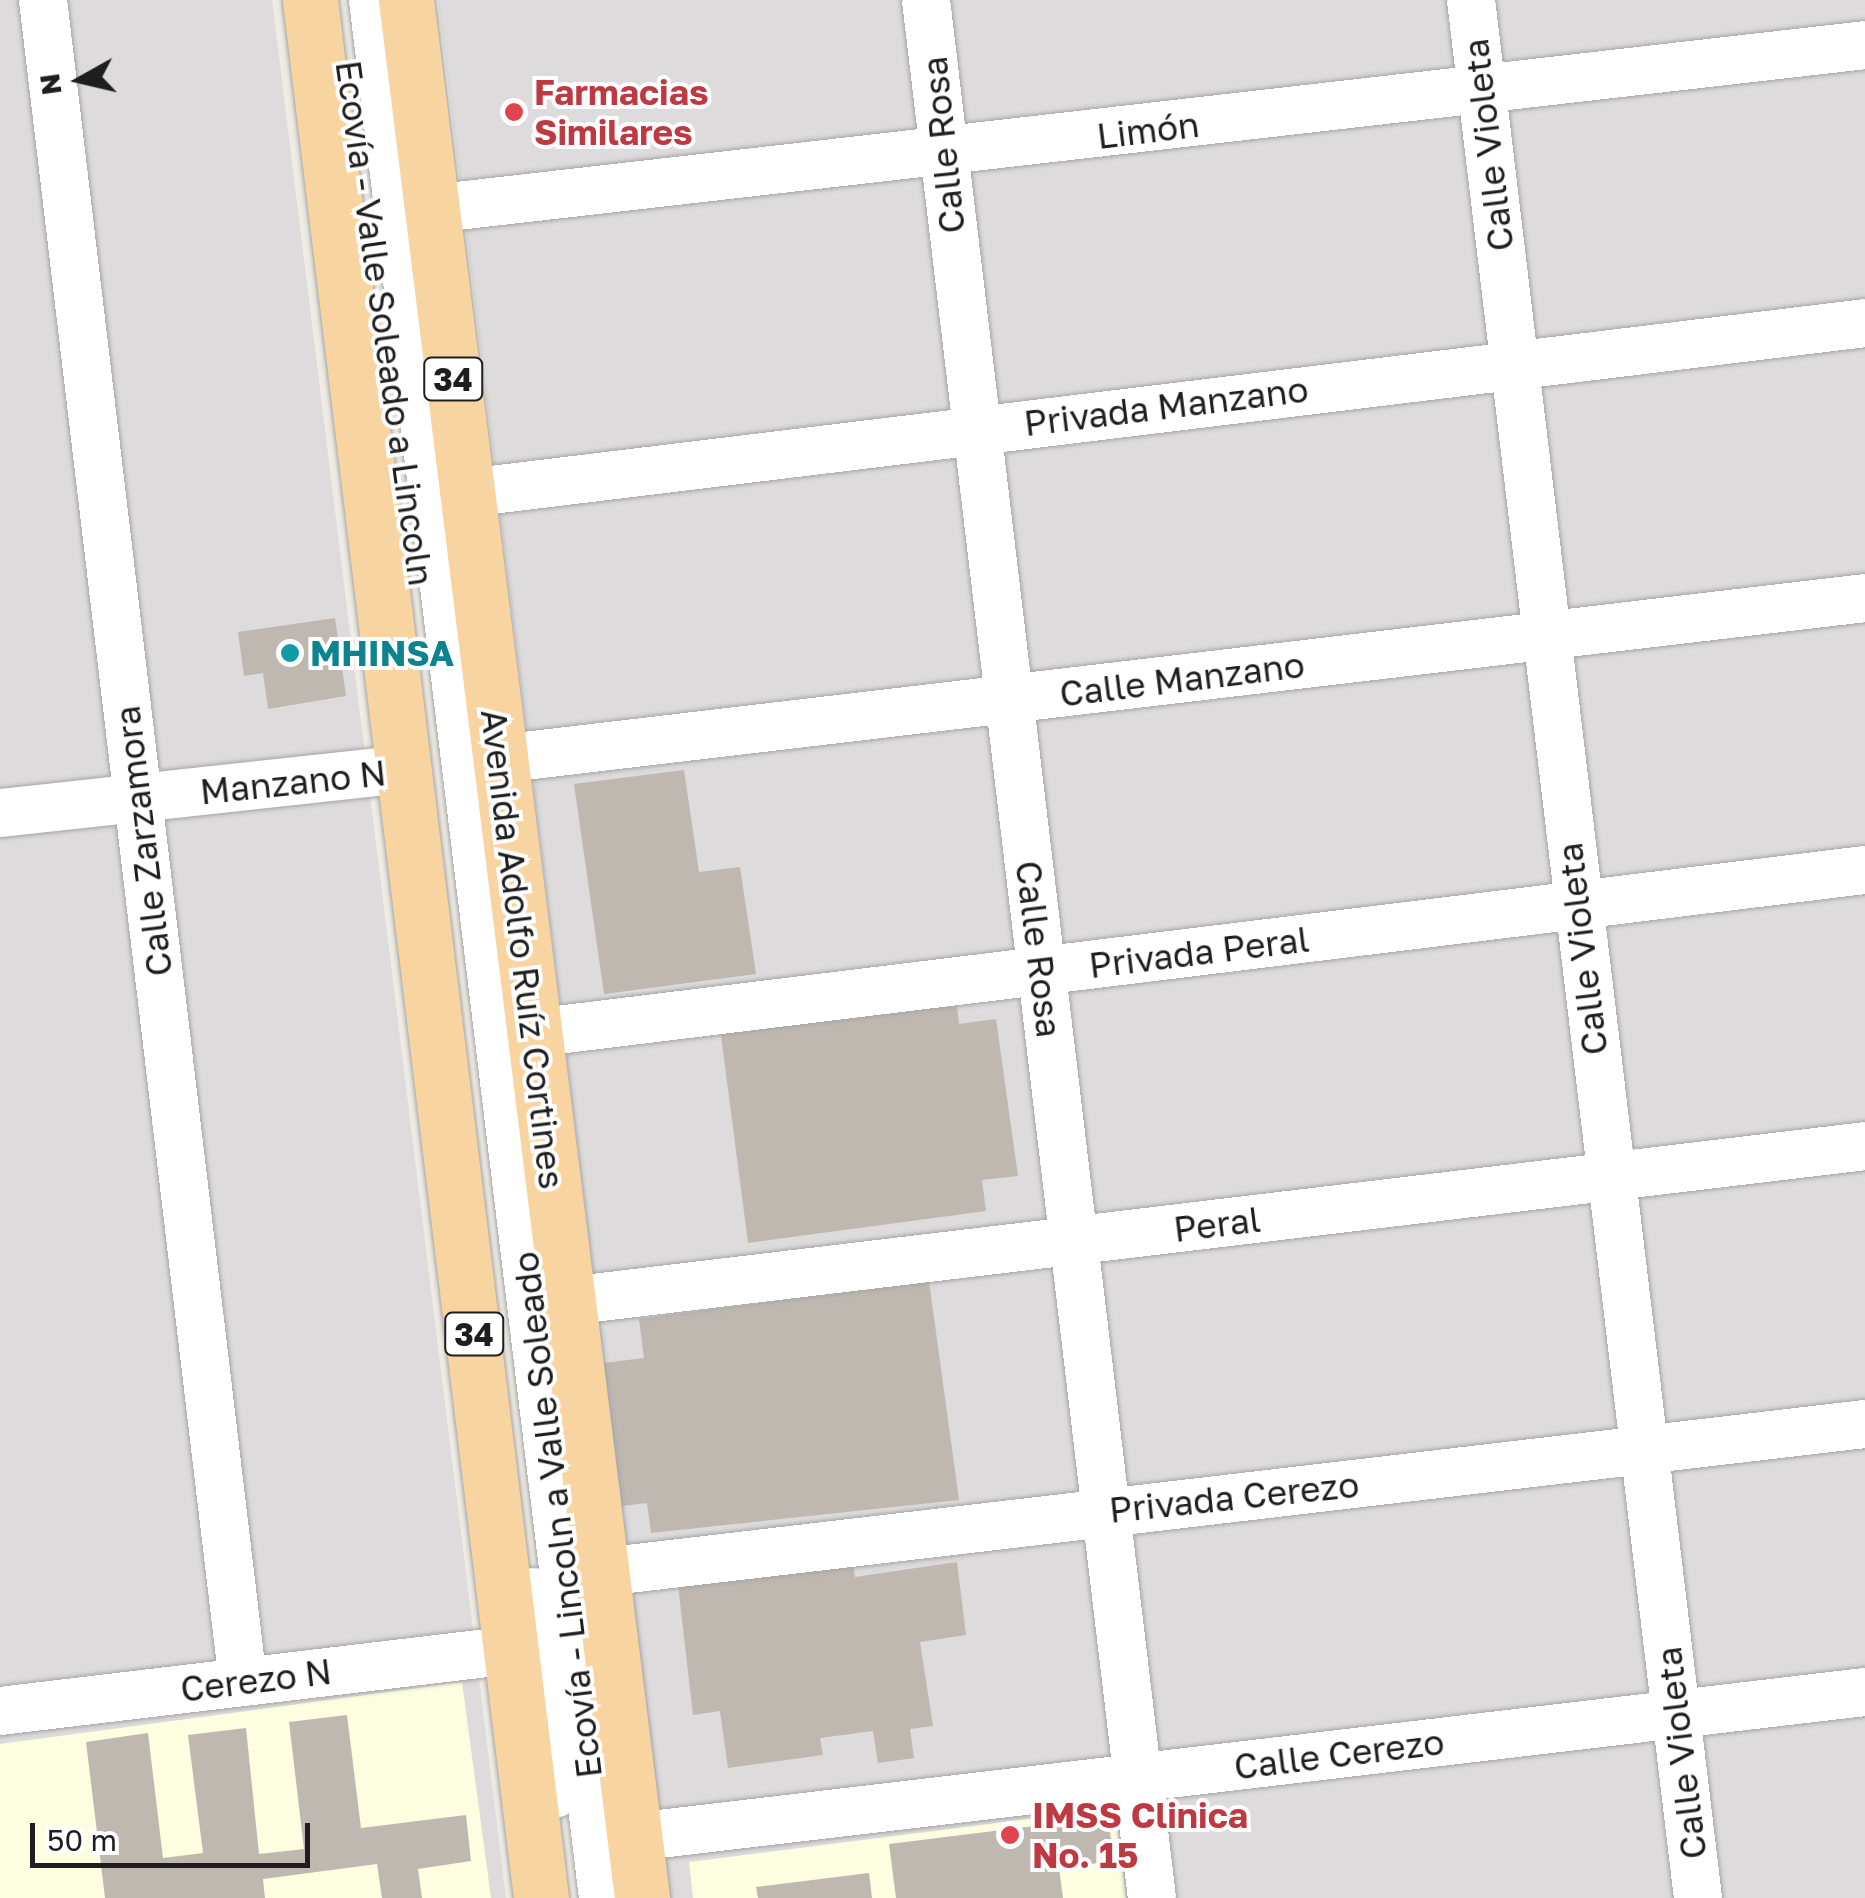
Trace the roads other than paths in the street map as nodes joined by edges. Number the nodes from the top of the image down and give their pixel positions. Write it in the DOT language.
graph roads {
  1 [pos="42,0"];
  2 [pos="310,0"];
  3 [pos="342,0"];
  4 [pos="373,0"];
  5 [pos="406,0"];
  6 [pos="926,0"];
  7 [pos="1471,0"];
  8 [pos="1865,45"];
  9 [pos="1481,90"];
  10 [pos="945,154"];
  11 [pos="431,209"];
  12 [pos="1865,323"];
  13 [pos="1514,363"];
  14 [pos="973,430"];
  15 [pos="467,493"];
  16 [pos="1865,598"];
  17 [pos="1547,636"];
  18 [pos="1007,699"];
  19 [pos="499,759"];
  20 [pos="407,769"];
  21 [pos="138,800"];
  22 [pos="0,814"];
  23 [pos="1865,870"];
  24 [pos="1576,905"];
  25 [pos="1042,972"];
  26 [pos="532,1033"];
  27 [pos="1865,1146"];
  28 [pos="1609,1176"];
  29 [pos="1075,1242"];
  30 [pos="568,1301"];
  31 [pos="1865,1424"];
  32 [pos="1646,1452"];
  33 [pos="1106,1511"];
  34 [pos="602,1572"];
  35 [pos="512,1650"];
  36 [pos="243,1682"];
  37 [pos="1865,1692"];
  38 [pos="0,1711"];
  39 [pos="1677,1714"];
  40 [pos="1140,1778"];
  41 [pos="634,1836"];
  42 [pos="541,1898"];
  43 [pos="566,1898"];
  44 [pos="603,1898"];
  45 [pos="642,1898"];
  46 [pos="1152,1898"];
  47 [pos="1698,1898"];
  1 -- 21 [label="street, Calle Zarzamora"];
  2 -- 20 [label="main road, 34"];
  3 -- 43 [label="street, Ecovía - Valle Soleado a Lincoln"];
  4 -- 44 [label="street, Ecovía - Lincoln a Valle Soleado"];
  5 -- 11 [label="main road, Avenida Adolfo Ruíz Cortines / 34"];
  6 -- 10 [label="street, Calle Rosa"];
  7 -- 9 [label="street, Calle Violeta"];
  8 -- 9 [label="street, Limón"];
  9 -- 10 [label="street, Limón"];
  9 -- 13 [label="street, Calle Violeta"];
  10 -- 11 [label="street, Limón"];
  10 -- 14 [label="street, Calle Rosa"];
  11 -- 15 [label="main road, Avenida Adolfo Ruíz Cortines / 34"];
  12 -- 13 [label="street, Privada Manzano"];
  13 -- 14 [label="street, Privada Manzano"];
  13 -- 17 [label="street, Calle Violeta"];
  14 -- 15 [label="street, Privada Manzano"];
  14 -- 18 [label="street, Calle Rosa"];
  15 -- 19 [label="main road, Avenida Adolfo Ruíz Cortines / 34"];
  16 -- 17 [label="street, Calle Manzano"];
  17 -- 18 [label="street, Calle Manzano"];
  17 -- 24 [label="street, Calle Violeta"];
  18 -- 19 [label="street, Calle Manzano"];
  18 -- 25 [label="street, Calle Rosa"];
  19 -- 26 [label="main road, Avenida Adolfo Ruíz Cortines / 34"];
  20 -- 21 [label="street, Manzano N"];
  20 -- 35 [label="main road, 34"];
  21 -- 22 [label="street, Manzano N"];
  21 -- 36 [label="street, Calle Zarzamora"];
  23 -- 24 [label="street, Privada Peral"];
  24 -- 25 [label="street, Privada Peral"];
  24 -- 28 [label="street, Calle Violeta"];
  25 -- 26 [label="street, Privada Peral"];
  25 -- 29 [label="street, Calle Rosa"];
  26 -- 30 [label="main road, Avenida Adolfo Ruíz Cortines / 34"];
  27 -- 28 [label="street, Peral"];
  28 -- 29 [label="street, Peral"];
  28 -- 32 [label="street, Calle Violeta"];
  29 -- 30 [label="street, Peral"];
  29 -- 33 [label="street, Calle Rosa"];
  30 -- 34 [label="main road, Avenida Adolfo Ruíz Cortines / 34"];
  31 -- 32 [label="street, Privada Cerezo"];
  32 -- 33 [label="street, Privada Cerezo"];
  32 -- 39 [label="street, Calle Violeta"];
  33 -- 34 [label="street, Privada Cerezo"];
  33 -- 40 [label="street, Calle Rosa"];
  34 -- 41 [label="main road, Avenida Adolfo Ruíz Cortines / 34"];
  35 -- 36 [label="street, Cerezo N"];
  35 -- 42 [label="main road, 34"];
  36 -- 38 [label="street, Cerezo N"];
  37 -- 39 [label="street, Calle Cerezo"];
  39 -- 40 [label="street, Calle Cerezo"];
  39 -- 47 [label="street, Calle Violeta"];
  40 -- 41 [label="street, Calle Cerezo"];
  40 -- 46 [label="street, Calle Rosa"];
  41 -- 45 [label="main road, Avenida Adolfo Ruíz Cortines / 34"];
}
